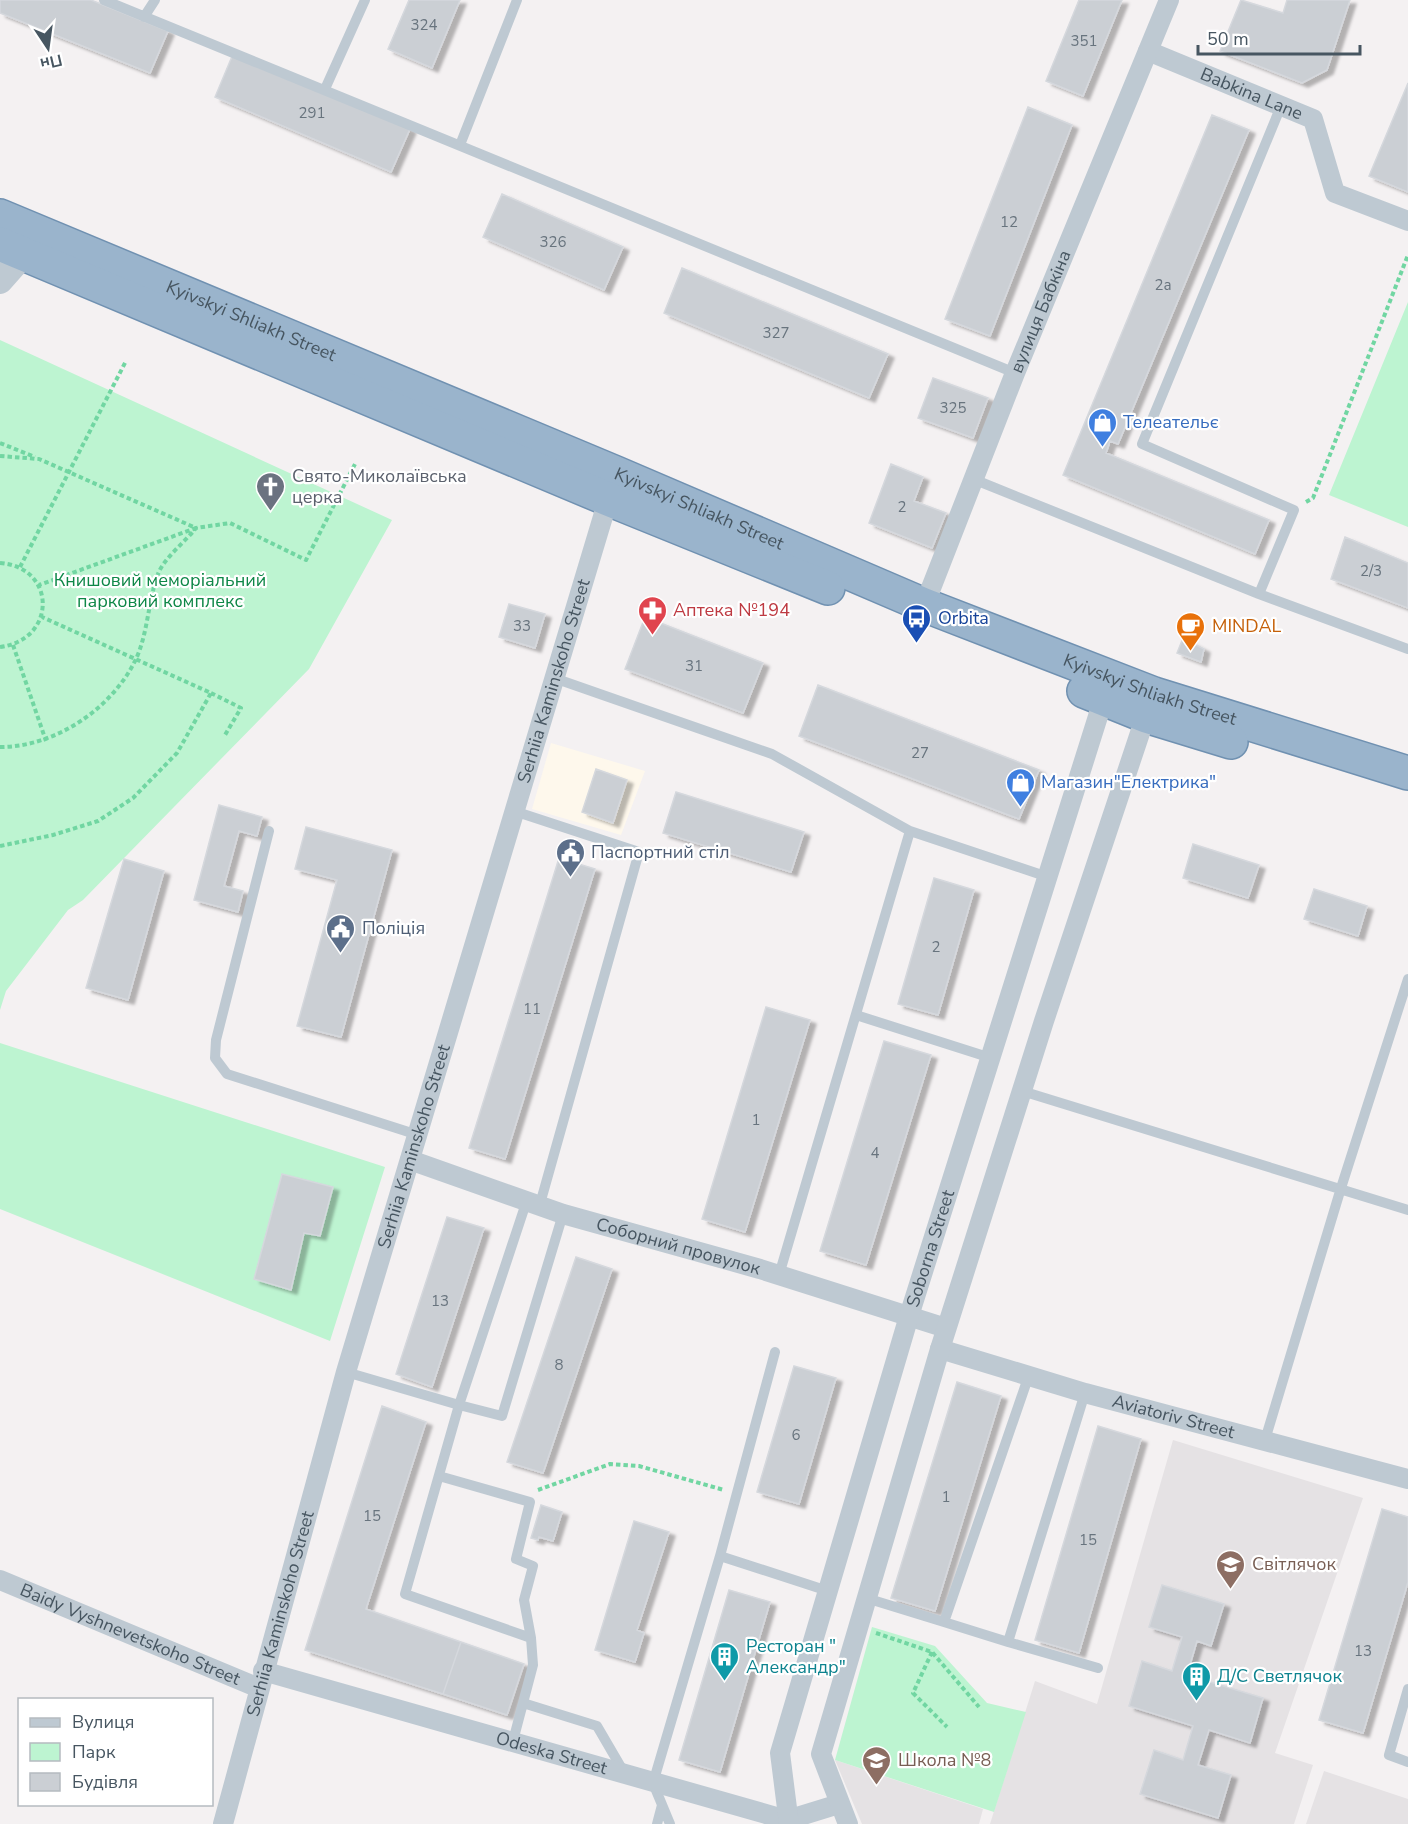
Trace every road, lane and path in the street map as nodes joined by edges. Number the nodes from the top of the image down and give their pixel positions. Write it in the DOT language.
graph roads {
  1 [pos="104,0"];
  2 [pos="155,0"];
  3 [pos="365,0"];
  4 [pos="517,0"];
  5 [pos="1169,0"];
  6 [pos="144,17"];
  7 [pos="1148,51"];
  8 [pos="325,89"];
  9 [pos="1281,106"];
  10 [pos="460,145"];
  11 [pos="0,216"];
  12 [pos="1408,221"];
  13 [pos="19,244"];
  14 [pos="1408,255"];
  15 [pos="0,281"];
  16 [pos="126,361"];
  17 [pos="1015,373"];
  18 [pos="0,443"];
  19 [pos="0,456"];
  20 [pos="39,459"];
  21 [pos="356,462"];
  22 [pos="67,473"];
  23 [pos="973,478"];
  24 [pos="612,486"];
  25 [pos="1294,510"];
  26 [pos="196,528"];
  27 [pos="0,563"];
  28 [pos="20,567"];
  29 [pos="39,585"];
  30 [pos="1259,594"];
  31 [pos="921,615"];
  32 [pos="42,617"];
  33 [pos="13,645"];
  34 [pos="0,646"];
  35 [pos="1408,649"];
  36 [pos="136,658"];
  37 [pos="554,678"];
  38 [pos="1106,688"];
  39 [pos="211,693"];
  40 [pos="1150,705"];
  41 [pos="225,735"];
  42 [pos="46,741"];
  43 [pos="0,747"];
  44 [pos="1408,773"];
  45 [pos="1408,795"];
  46 [pos="514,811"];
  47 [pos="269,831"];
  48 [pos="910,831"];
  49 [pos="0,846"];
  50 [pos="1048,878"];
  51 [pos="1408,979"];
  52 [pos="856,1015"];
  53 [pos="991,1058"];
  54 [pos="1022,1091"];
  55 [pos="418,1135"];
  56 [pos="410,1160"];
  57 [pos="1341,1188"];
  58 [pos="533,1202"];
  59 [pos="1408,1210"];
  60 [pos="563,1214"];
  61 [pos="779,1275"];
  62 [pos="909,1316"];
  63 [pos="946,1328"];
  64 [pos="940,1349"];
  65 [pos="775,1352"];
  66 [pos="346,1372"];
  67 [pos="1029,1375"];
  68 [pos="1085,1393"];
  69 [pos="459,1405"];
  70 [pos="1265,1440"];
  71 [pos="439,1476"];
  72 [pos="1408,1479"];
  73 [pos="737,1493"];
  74 [pos="518,1498"];
  75 [pos="720,1556"];
  76 [pos="0,1580"];
  77 [pos="828,1591"];
  78 [pos="866,1598"];
  79 [pos="944,1622"];
  80 [pos="867,1630"];
  81 [pos="531,1638"];
  82 [pos="1008,1642"];
  83 [pos="932,1652"];
  84 [pos="1098,1668"];
  85 [pos="261,1679"];
  86 [pos="1408,1689"];
  87 [pos="523,1703"];
  88 [pos="979,1707"];
  89 [pos="947,1727"];
  90 [pos="513,1741"];
  91 [pos="1408,1762"];
  92 [pos="625,1774"];
  93 [pos="653,1783"];
  94 [pos="839,1804"];
  95 [pos="662,1805"];
  96 [pos="788,1822"];
  97 [pos="223,1824"];
  98 [pos="657,1824"];
  99 [pos="670,1824"];
  100 [pos="848,1824"];
  1 -- 6 [label="lane"];
  2 -- 6 [label="lane"];
  3 -- 8 [label="lane"];
  4 -- 10 [label="lane"];
  5 -- 7 [label="street, вулиця Бабкіна"];
  6 -- 8 [label="lane"];
  7 -- 9 [label="street, Babkina Lane"];
  7 -- 17 [label="street, вулиця Бабкіна"];
  8 -- 10 [label="lane"];
  9 -- 12 [label="street, Babkina Lane"];
  9 -- 25 [label="lane"];
  10 -- 17 [label="lane"];
  11 -- 13 [label="highway, Kyivskyi Shliakh Street"];
  13 -- 15 [label="street"];
  13 -- 24 [label="highway, Kyivskyi Shliakh Street"];
  14 -- 25 [label="path"];
  16 -- 22 [label="path"];
  17 -- 23 [label="street, вулиця Бабкіна"];
  18 -- 20 [label="path"];
  19 -- 20 [label="path"];
  20 -- 22 [label="path"];
  21 -- 26 [label="path"];
  22 -- 26 [label="path"];
  22 -- 28 [label="path"];
  23 -- 30 [label="lane"];
  23 -- 31 [label="street, вулиця Бабкіна"];
  24 -- 31 [label="highway, Kyivskyi Shliakh Street"];
  24 -- 37 [label="street, Serhiia Kaminskoho Street"];
  25 -- 30 [label="lane"];
  26 -- 29 [label="path"];
  26 -- 36 [label="path"];
  27 -- 28 [label="path"];
  28 -- 29 [label="path"];
  29 -- 32 [label="path"];
  30 -- 35 [label="lane"];
  31 -- 38 [label="highway, Kyivskyi Shliakh Street"];
  32 -- 33 [label="path"];
  32 -- 36 [label="path"];
  33 -- 34 [label="path"];
  33 -- 42 [label="path"];
  36 -- 39 [label="path"];
  36 -- 42 [label="path"];
  37 -- 46 [label="street, Serhiia Kaminskoho Street"];
  37 -- 48 [label="lane"];
  38 -- 40 [label="highway, Kyivskyi Shliakh Street"];
  38 -- 50 [label="street, Soborna Street"];
  39 -- 41 [label="path"];
  39 -- 49 [label="path"];
  40 -- 44 [label="highway, Kyivskyi Shliakh Street"];
  40 -- 45 [label="highway, Kyivskyi Shliakh Street"];
  40 -- 54 [label="street"];
  42 -- 43 [label="path"];
  46 -- 55 [label="street, Serhiia Kaminskoho Street"];
  46 -- 58 [label="lane"];
  47 -- 55 [label="lane"];
  48 -- 50 [label="lane"];
  48 -- 52 [label="lane"];
  50 -- 53 [label="street, Soborna Street"];
  51 -- 57 [label="lane"];
  52 -- 53 [label="lane"];
  52 -- 61 [label="lane"];
  53 -- 62 [label="street, Soborna Street"];
  54 -- 57 [label="lane"];
  54 -- 63 [label="street"];
  55 -- 56 [label="street, Serhiia Kaminskoho Street"];
  56 -- 58 [label="street, Соборний провулок"];
  56 -- 66 [label="street, Serhiia Kaminskoho Street"];
  57 -- 59 [label="lane"];
  57 -- 70 [label="lane"];
  58 -- 60 [label="street, Соборний провулок"];
  58 -- 69 [label="lane"];
  60 -- 61 [label="street, Соборний провулок"];
  60 -- 69 [label="lane"];
  61 -- 62 [label="street, Соборний провулок"];
  62 -- 63 [label="street, Соборний провулок"];
  62 -- 77 [label="street, Soborna Street"];
  63 -- 64 [label="street"];
  64 -- 67 [label="street, Aviatoriv Street"];
  64 -- 78 [label="street"];
  65 -- 73 [label="lane"];
  66 -- 69 [label="lane"];
  66 -- 85 [label="street, Serhiia Kaminskoho Street"];
  67 -- 68 [label="street, Aviatoriv Street"];
  67 -- 79 [label="lane"];
  68 -- 70 [label="street, Aviatoriv Street"];
  68 -- 82 [label="lane"];
  69 -- 71 [label="lane"];
  70 -- 72 [label="street, Aviatoriv Street"];
  71 -- 74 [label="lane"];
  71 -- 81 [label="lane"];
  73 -- 74 [label="path"];
  73 -- 75 [label="lane"];
  74 -- 81 [label="lane"];
  75 -- 77 [label="lane"];
  75 -- 93 [label="lane"];
  76 -- 85 [label="street, Baidy Vyshnevetskoho Street"];
  77 -- 96 [label="street, Soborna Street"];
  78 -- 79 [label="lane"];
  78 -- 94 [label="street"];
  79 -- 82 [label="lane"];
  80 -- 83 [label="path"];
  81 -- 87 [label="lane"];
  82 -- 84 [label="lane"];
  83 -- 88 [label="path"];
  83 -- 89 [label="path"];
  85 -- 90 [label="street, Odeska Street"];
  85 -- 97 [label="street, Serhiia Kaminskoho Street"];
  86 -- 91 [label="lane"];
  87 -- 90 [label="lane"];
  87 -- 92 [label="lane"];
  90 -- 92 [label="street, Odeska Street"];
  92 -- 93 [label="street, Odeska Street"];
  93 -- 95 [label="lane"];
  93 -- 96 [label="street, Odeska Street"];
  94 -- 96 [label="street"];
  94 -- 100 [label="street"];
  95 -- 98 [label="lane"];
  95 -- 99 [label="lane"];
}
